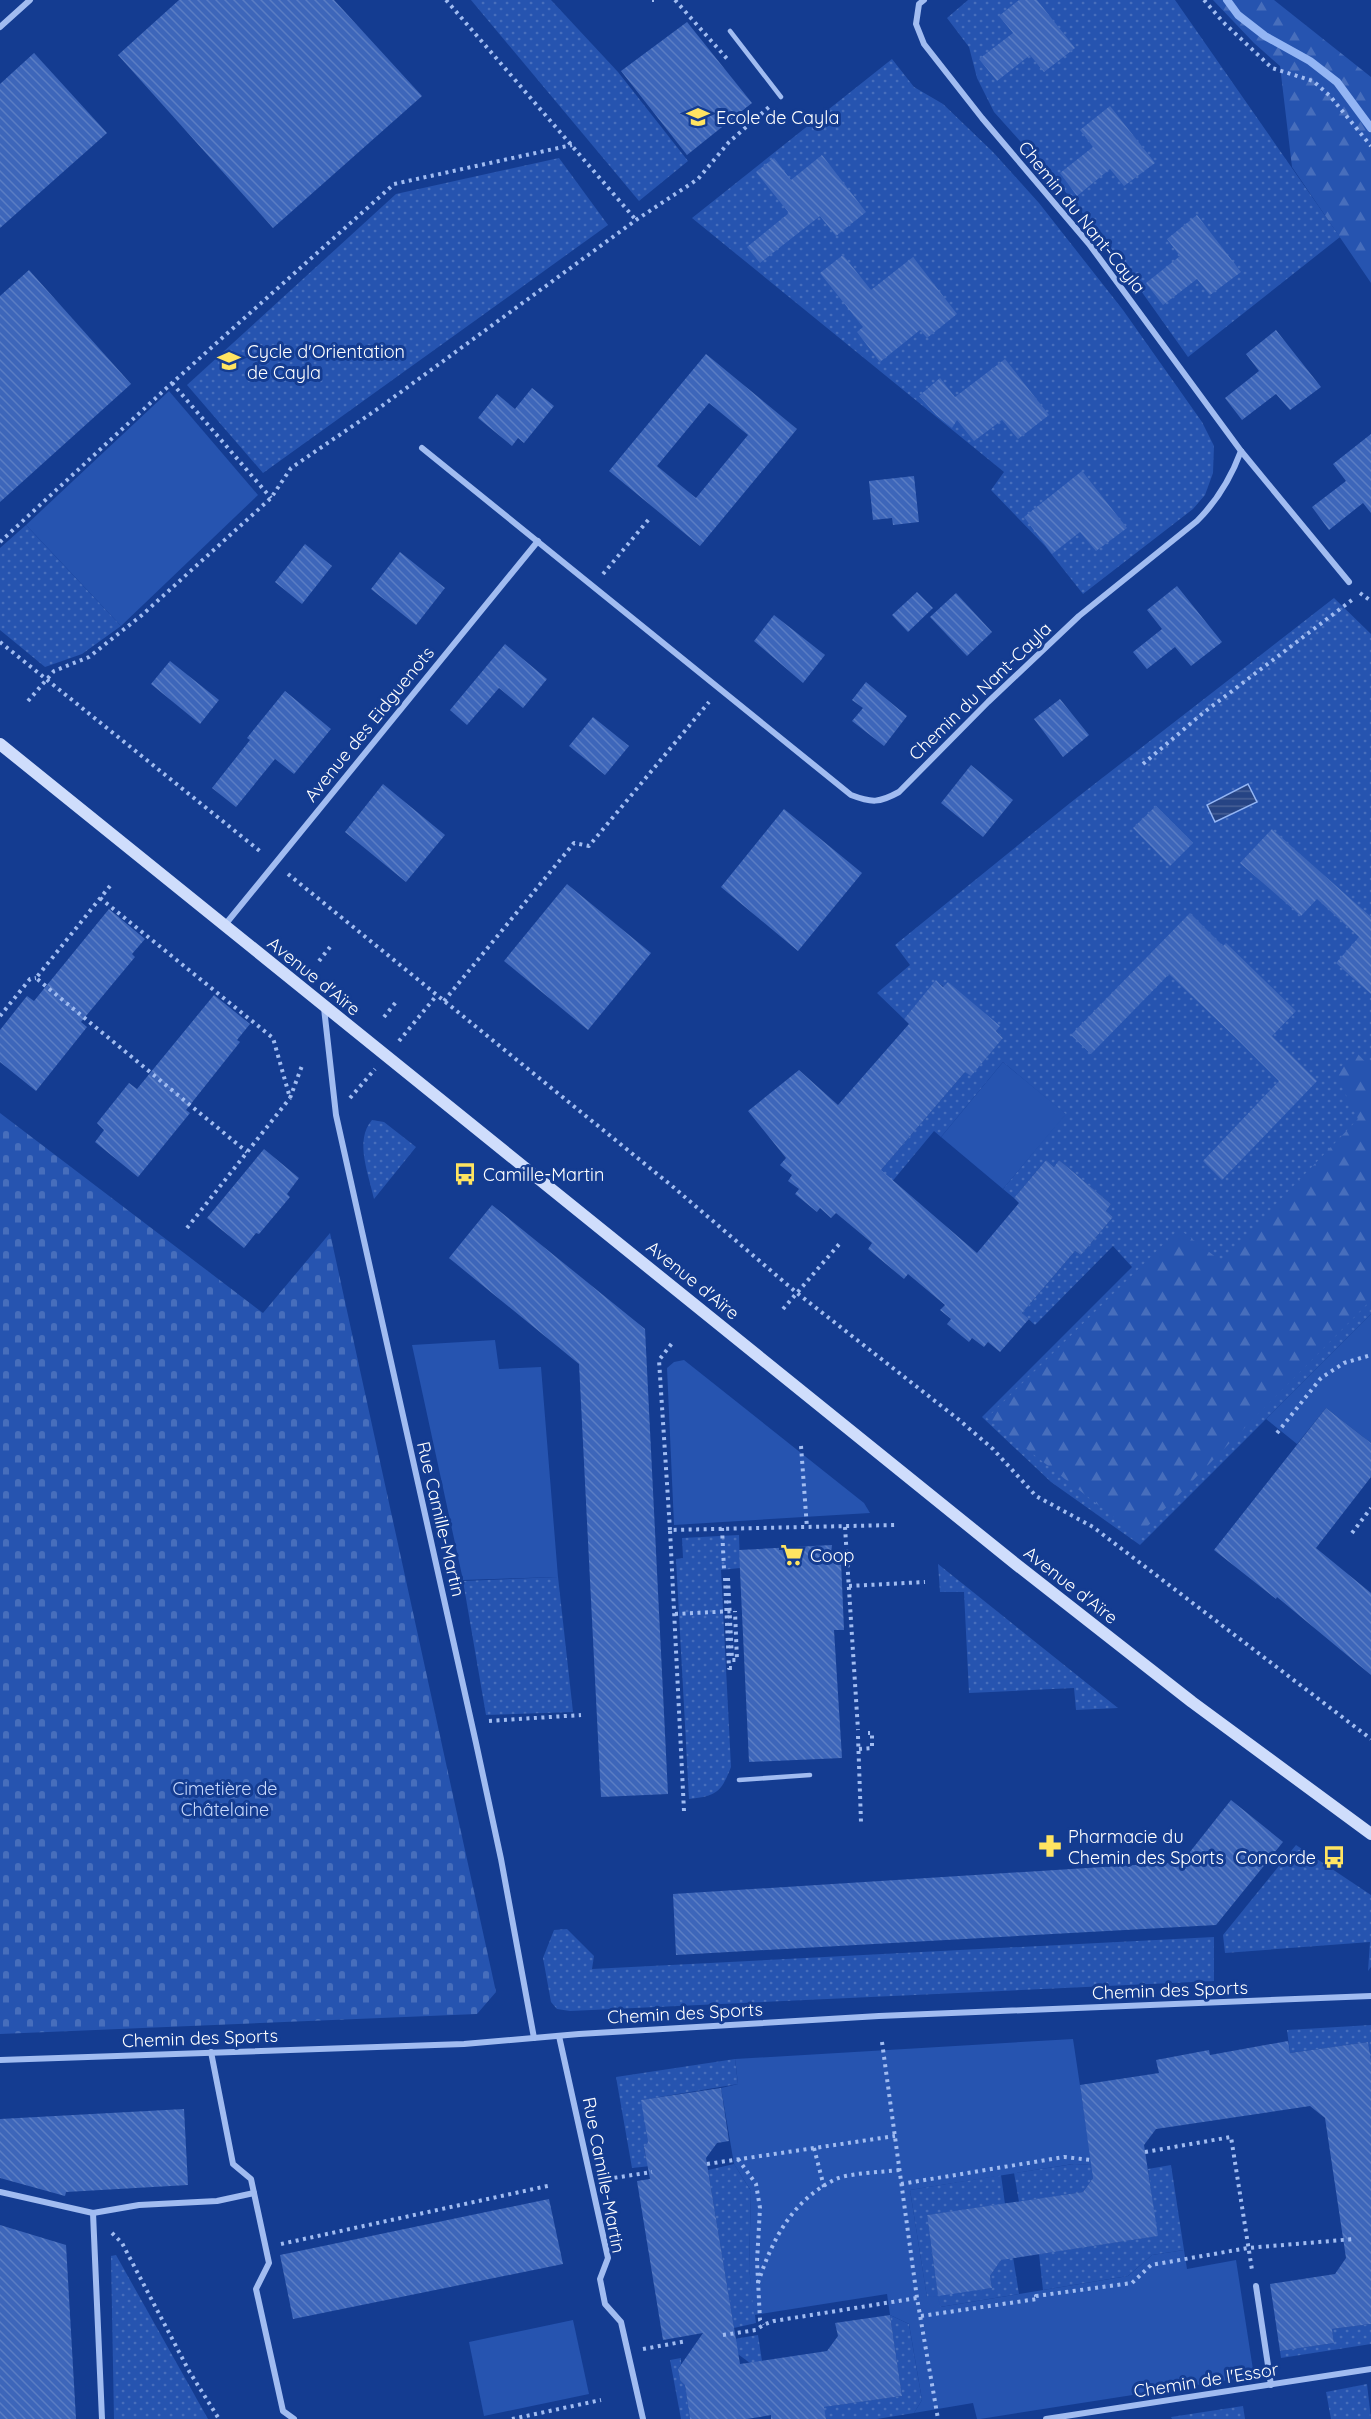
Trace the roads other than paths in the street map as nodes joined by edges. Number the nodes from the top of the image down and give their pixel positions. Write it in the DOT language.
graph roads {
  1 [pos="30,0"];
  2 [pos="924,0"];
  3 [pos="0,27"];
  4 [pos="729,31"];
  5 [pos="781,97"];
  6 [pos="422,448"];
  7 [pos="1241,450"];
  8 [pos="538,541"];
  9 [pos="1349,582"];
  10 [pos="0,744"];
  11 [pos="223,926"];
  12 [pos="324,1007"];
  13 [pos="810,1775"];
  14 [pos="739,1780"];
  15 [pos="1371,1834"];
  16 [pos="1371,1996"];
  17 [pos="559,2036"];
  18 [pos="534,2038"];
  19 [pos="211,2052"];
  20 [pos="0,2061"];
  21 [pos="0,2192"];
  22 [pos="254,2193"];
  23 [pos="93,2213"];
  24 [pos="1256,2286"];
  25 [pos="1371,2369"];
  26 [pos="1271,2385"];
  27 [pos="102,2419"];
  28 [pos="294,2419"];
  29 [pos="643,2419"];
  30 [pos="1046,2419"];
  1 -- 3 [label="street"];
  2 -- 7 [label="street, Chemin du Nant-Cayla"];
  4 -- 5 [label="lane"];
  6 -- 8 [label="street"];
  7 -- 8 [label="street, Chemin du Nant-Cayla"];
  7 -- 9 [label="street, Chemin du Nant-Cayla"];
  8 -- 11 [label="street, Avenue des Eidguenots"];
  10 -- 11 [label="main road, Avenue d'Aïre"];
  11 -- 12 [label="main road, Avenue d'Aïre"];
  12 -- 15 [label="main road, Avenue d'Aïre"];
  12 -- 18 [label="street, Rue Camille-Martin"];
  13 -- 14 [label="lane"];
  16 -- 17 [label="street, Chemin des Sports"];
  17 -- 18 [label="street, Chemin des Sports"];
  17 -- 29 [label="street, Rue Camille-Martin"];
  18 -- 19 [label="street, Chemin des Sports"];
  19 -- 20 [label="street, Chemin des Sports"];
  19 -- 22 [label="street"];
  21 -- 23 [label="street"];
  22 -- 23 [label="street"];
  22 -- 28 [label="street"];
  23 -- 27 [label="street"];
  24 -- 26 [label="street"];
  25 -- 26 [label="street, Chemin de l'Essor"];
  26 -- 30 [label="street, Chemin de l'Essor"];
}
